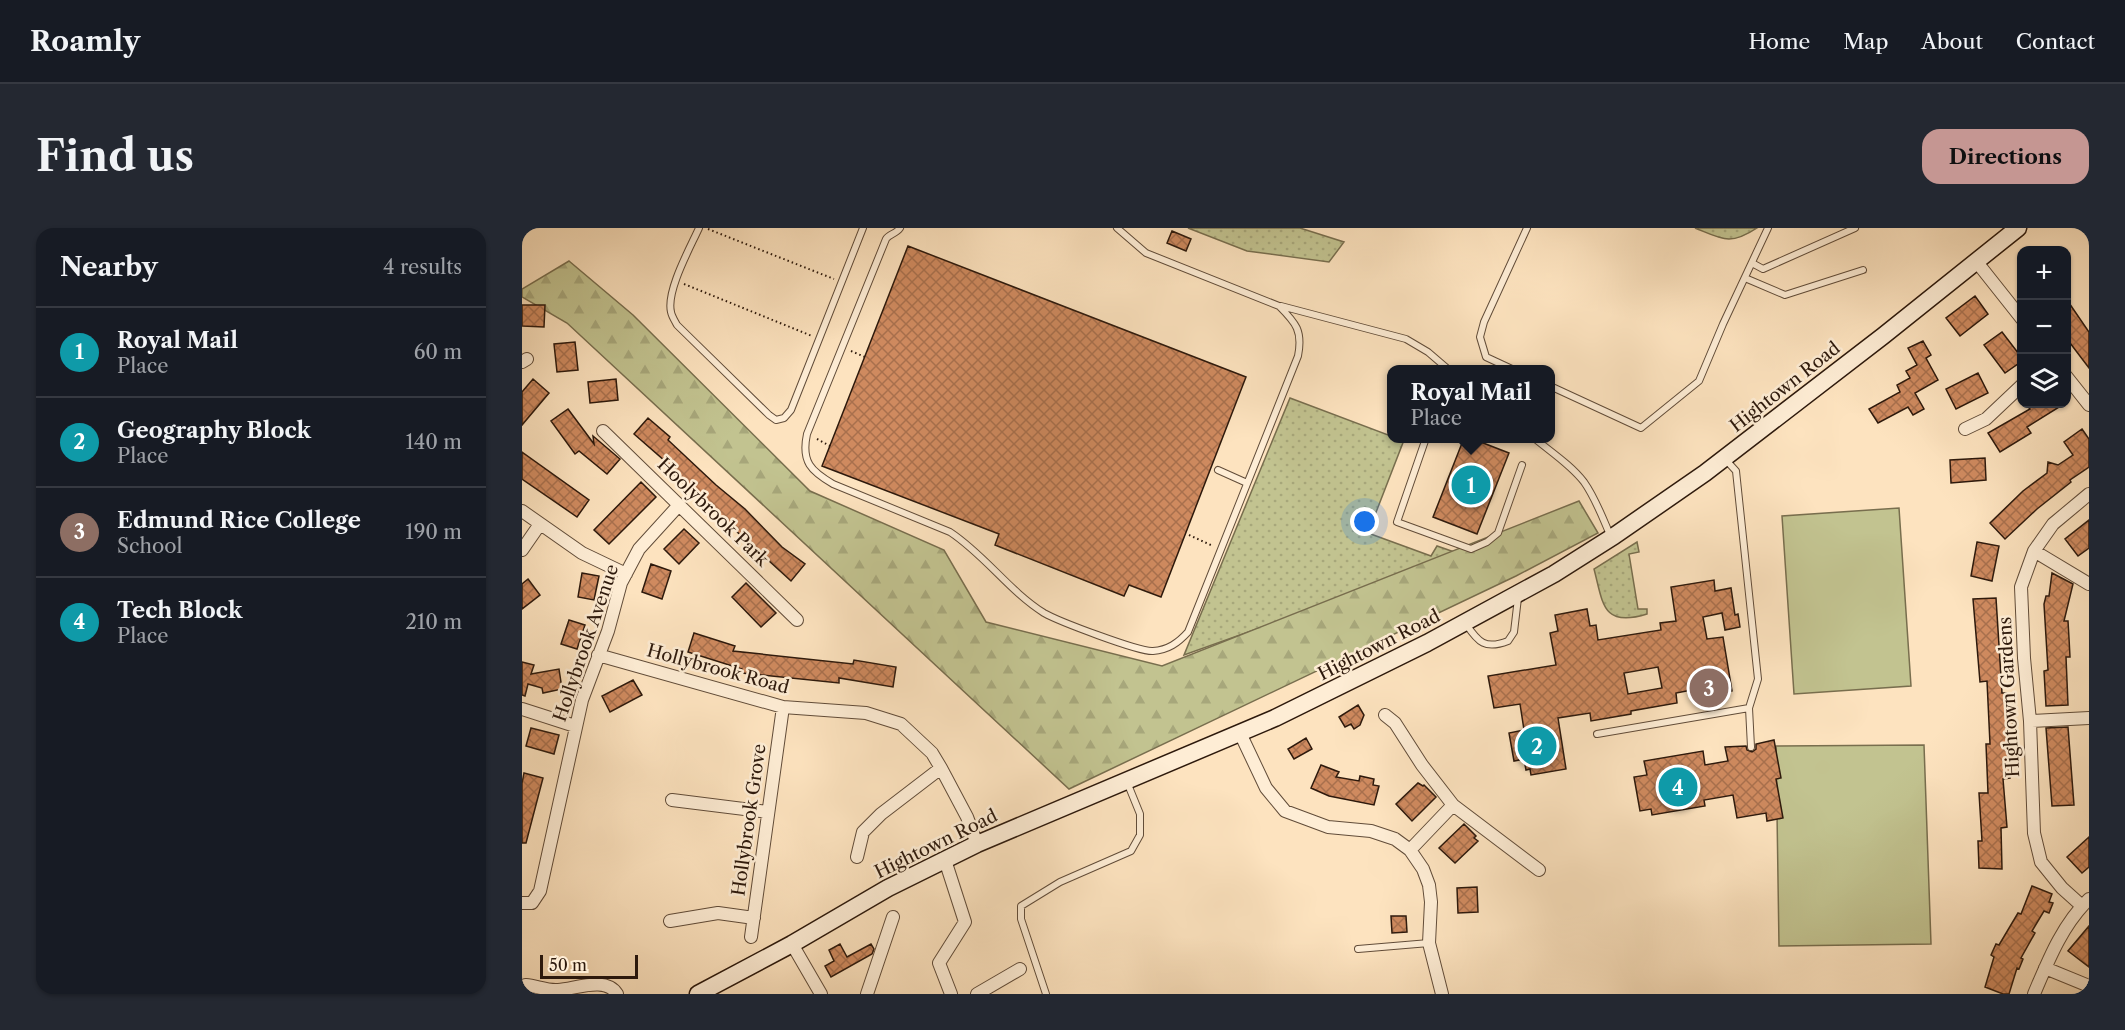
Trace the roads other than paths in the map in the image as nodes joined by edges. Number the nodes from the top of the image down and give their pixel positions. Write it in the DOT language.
graph roads {
  1 [pos="699,228"];
  2 [pos="863,228"];
  3 [pos="900,228"];
  4 [pos="1117,228"];
  5 [pos="1527,228"];
  6 [pos="1768,228"];
  7 [pos="1855,228"];
  8 [pos="2018,228"];
  9 [pos="1976,261"];
  10 [pos="1752,263"];
  11 [pos="1863,270"];
  12 [pos="1745,278"];
  13 [pos="1279,306"];
  14 [pos="2017,313"];
  15 [pos="1444,365"];
  16 [pos="1505,365"];
  17 [pos="2071,381"];
  18 [pos="1555,388"];
  19 [pos="2017,390"];
  20 [pos="2089,405"];
  21 [pos="1965,429"];
  22 [pos="603,431"];
  23 [pos="1424,443"];
  24 [pos="1540,443"];
  25 [pos="1725,458"];
  26 [pos="1522,465"];
  27 [pos="1218,470"];
  28 [pos="1247,483"];
  29 [pos="2089,494"];
  30 [pos="679,505"];
  31 [pos="522,511"];
  32 [pos="540,524"];
  33 [pos="1611,538"];
  34 [pos="522,550"];
  35 [pos="2034,551"];
  36 [pos="626,574"];
  37 [pos="2089,584"];
  38 [pos="1518,594"];
  39 [pos="797,620"];
  40 [pos="1466,623"];
  41 [pos="598,655"];
  42 [pos="783,707"];
  43 [pos="1749,708"];
  44 [pos="522,709"];
  45 [pos="1385,715"];
  46 [pos="2089,718"];
  47 [pos="2030,721"];
  48 [pos="575,726"];
  49 [pos="1240,733"];
  50 [pos="1598,734"];
  51 [pos="1752,747"];
  52 [pos="941,768"];
  53 [pos="1127,782"];
  54 [pos="672,800"];
  55 [pos="1453,805"];
  56 [pos="768,812"];
  57 [pos="977,844"];
  58 [pos="1410,850"];
  59 [pos="857,857"];
  60 [pos="945,860"];
  61 [pos="1539,870"];
  62 [pos="522,903"];
  63 [pos="2085,903"];
  64 [pos="893,917"];
  65 [pos="754,918"];
  66 [pos="670,921"];
  67 [pos="752,937"];
  68 [pos="1429,943"];
  69 [pos="792,944"];
  70 [pos="1358,949"];
  71 [pos="2045,968"];
  72 [pos="1020,969"];
  73 [pos="2089,986"];
  74 [pos="523,994"];
  75 [pos="617,994"];
  76 [pos="698,994"];
  77 [pos="821,994"];
  78 [pos="867,994"];
  79 [pos="951,994"];
  80 [pos="977,994"];
  81 [pos="1046,994"];
  82 [pos="1442,994"];
  83 [pos="2034,994"];
  1 -- 2 [label="lane"];
  3 -- 28 [label="lane"];
  4 -- 13 [label="lane"];
  5 -- 16 [label="lane"];
  6 -- 10 [label="lane"];
  7 -- 10 [label="lane"];
  8 -- 9 [label="main road, Hightown Road"];
  9 -- 14 [label="street"];
  9 -- 25 [label="main road, Hightown Road"];
  10 -- 12 [label="lane"];
  11 -- 12 [label="lane"];
  12 -- 18 [label="lane"];
  13 -- 15 [label="lane"];
  13 -- 28 [label="lane"];
  17 -- 20 [label="street"];
  19 -- 21 [label="street"];
  22 -- 30 [label="street, Hoolybrook Park"];
  23 -- 26 [label="lane"];
  24 -- 33 [label="lane"];
  25 -- 33 [label="main road, Hightown Road"];
  25 -- 43 [label="lane"];
  27 -- 28 [label="lane"];
  29 -- 35 [label="street, Hightown Gardens"];
  30 -- 36 [label="street, Hollybrook Avenue"];
  30 -- 39 [label="street, Hoolybrook Park"];
  31 -- 32 [label="street"];
  32 -- 34 [label="street"];
  32 -- 36 [label="street"];
  33 -- 38 [label="main road, Hightown Road"];
  35 -- 37 [label="street"];
  35 -- 47 [label="street, Hightown Gardens"];
  36 -- 41 [label="street, Hollybrook Avenue"];
  38 -- 40 [label="main road, Hightown Road"];
  38 -- 40 [label="lane"];
  40 -- 49 [label="main road, Hightown Road"];
  41 -- 42 [label="street, Hollybrook Road"];
  41 -- 48 [label="street, Hollybrook Avenue"];
  42 -- 52 [label="street, Hollybrook Road"];
  42 -- 56 [label="street, Hollybrook Grove"];
  43 -- 50 [label="lane"];
  43 -- 51 [label="lane"];
  44 -- 48 [label="street"];
  45 -- 55 [label="street"];
  46 -- 47 [label="street"];
  47 -- 63 [label="street, Hightown Gardens"];
  48 -- 62 [label="street, Hollybrook Avenue"];
  49 -- 53 [label="main road, Hightown Road"];
  49 -- 58 [label="street"];
  52 -- 57 [label="street, Hollybrook Road"];
  52 -- 59 [label="street"];
  53 -- 57 [label="main road, Hightown Road"];
  53 -- 81 [label="lane"];
  54 -- 56 [label="street"];
  55 -- 58 [label="street"];
  55 -- 61 [label="street"];
  56 -- 65 [label="street, Hollybrook Grove"];
  57 -- 60 [label="main road, Hightown Road"];
  58 -- 68 [label="street"];
  60 -- 69 [label="main road, Hightown Road"];
  60 -- 79 [label="street"];
  63 -- 71 [label="street"];
  64 -- 78 [label="street"];
  65 -- 66 [label="street"];
  65 -- 67 [label="street, Hollybrook Grove"];
  68 -- 70 [label="lane"];
  68 -- 82 [label="street"];
  69 -- 76 [label="main road, Hightown Road"];
  69 -- 77 [label="street"];
  71 -- 73 [label="street"];
  71 -- 83 [label="street"];
  72 -- 80 [label="street"];
  74 -- 75 [label="street"];
}
